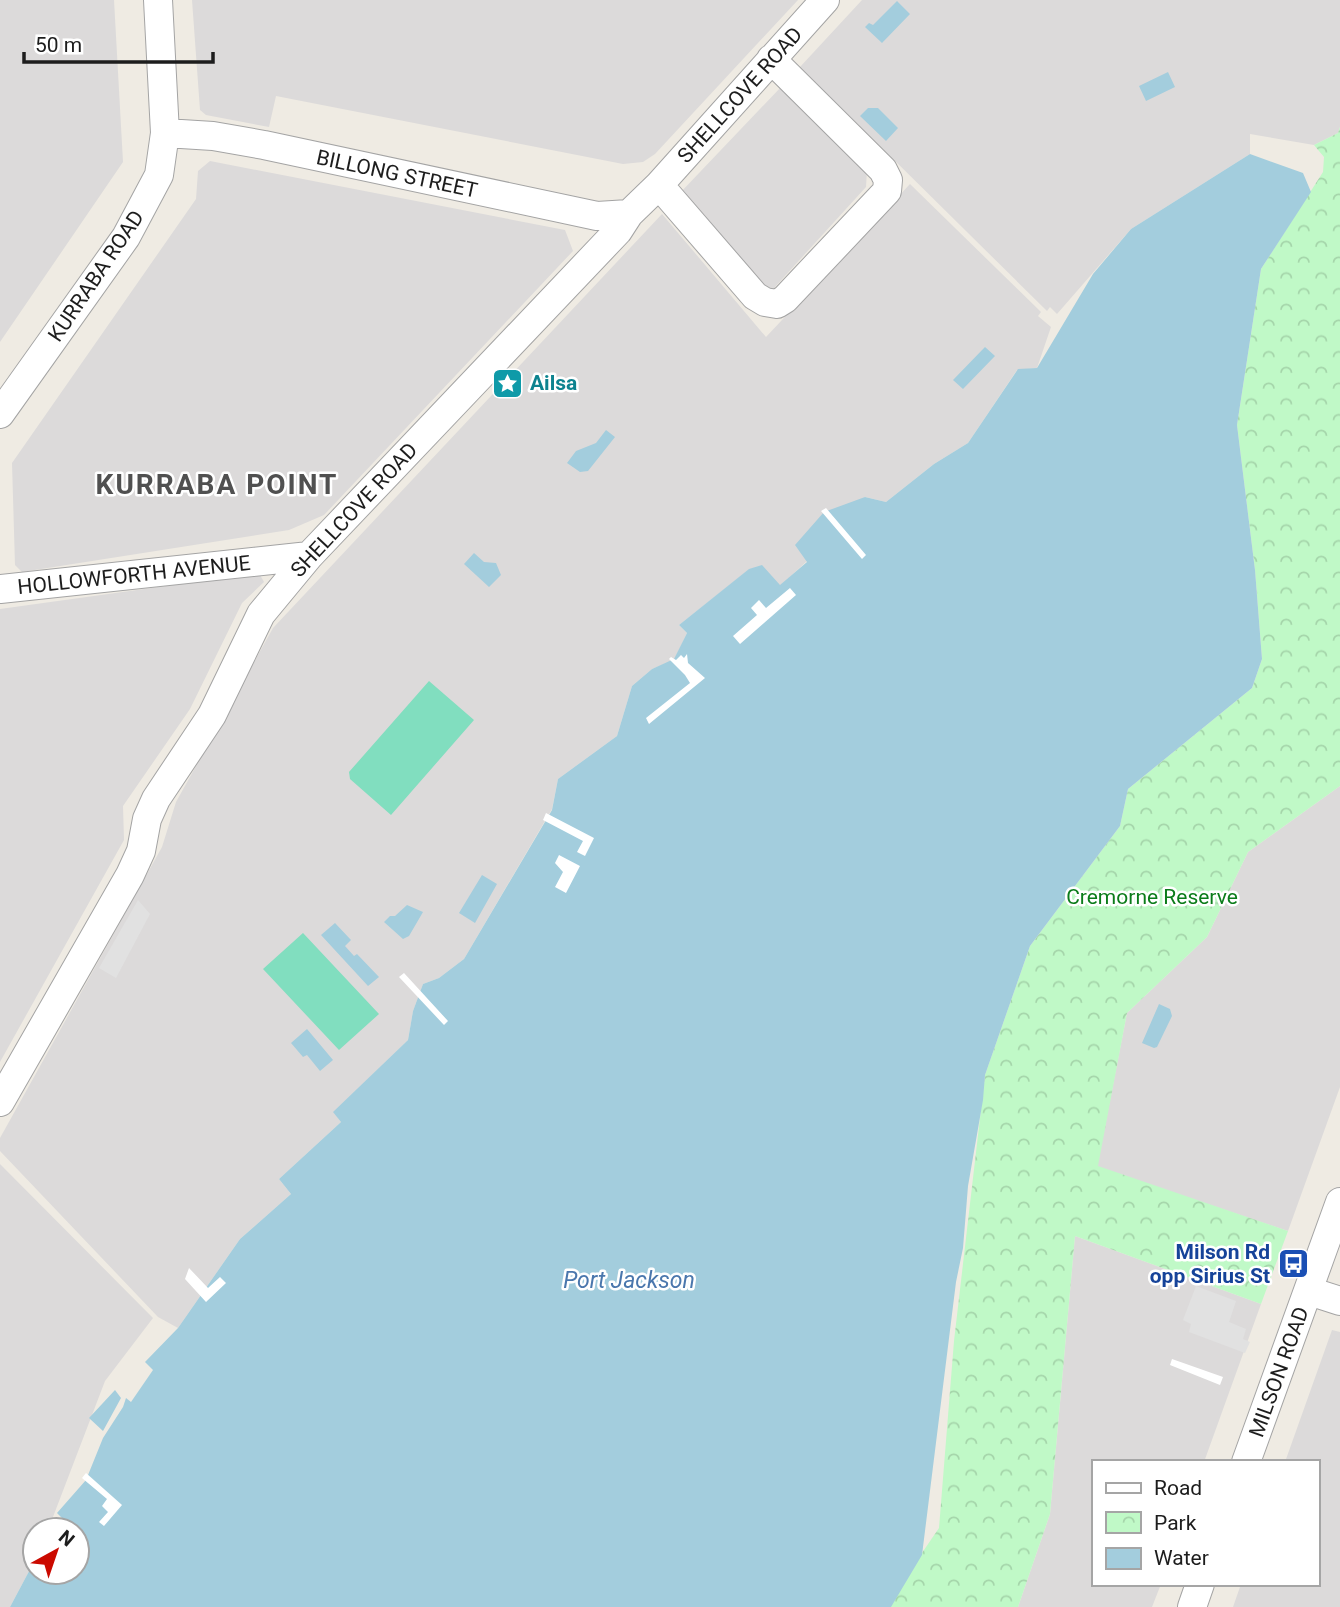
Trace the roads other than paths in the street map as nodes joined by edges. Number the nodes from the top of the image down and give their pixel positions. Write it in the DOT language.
graph roads {
  1 [pos="158,0"];
  2 [pos="825,0"];
  3 [pos="771,59"];
  4 [pos="164,133"];
  5 [pos="659,185"];
  6 [pos="629,214"];
  7 [pos="0,414"];
  8 [pos="309,556"];
  9 [pos="0,589"];
  10 [pos="0,1102"];
  11 [pos="1340,1202"];
  12 [pos="1309,1291"];
  13 [pos="1340,1301"];
  14 [pos="1247,1460"];
  15 [pos="1199,1586"];
  16 [pos="1192,1607"];
  1 -- 4 [label="street, KURRABA ROAD"];
  2 -- 3 [label="street, SHELLCOVE ROAD"];
  3 -- 5 [label="street, SHELLCOVE ROAD"];
  3 -- 5 [label="street"];
  4 -- 6 [label="street, BILLONG STREET"];
  4 -- 7 [label="street, KURRABA ROAD"];
  5 -- 6 [label="street, SHELLCOVE ROAD"];
  6 -- 8 [label="street, SHELLCOVE ROAD"];
  8 -- 9 [label="street, HOLLOWFORTH AVENUE"];
  8 -- 10 [label="street, SHELLCOVE ROAD"];
  11 -- 12 [label="street, MILSON ROAD"];
  12 -- 13 [label="street"];
  12 -- 14 [label="street, MILSON ROAD"];
  15 -- 16 [label="street"];
}
